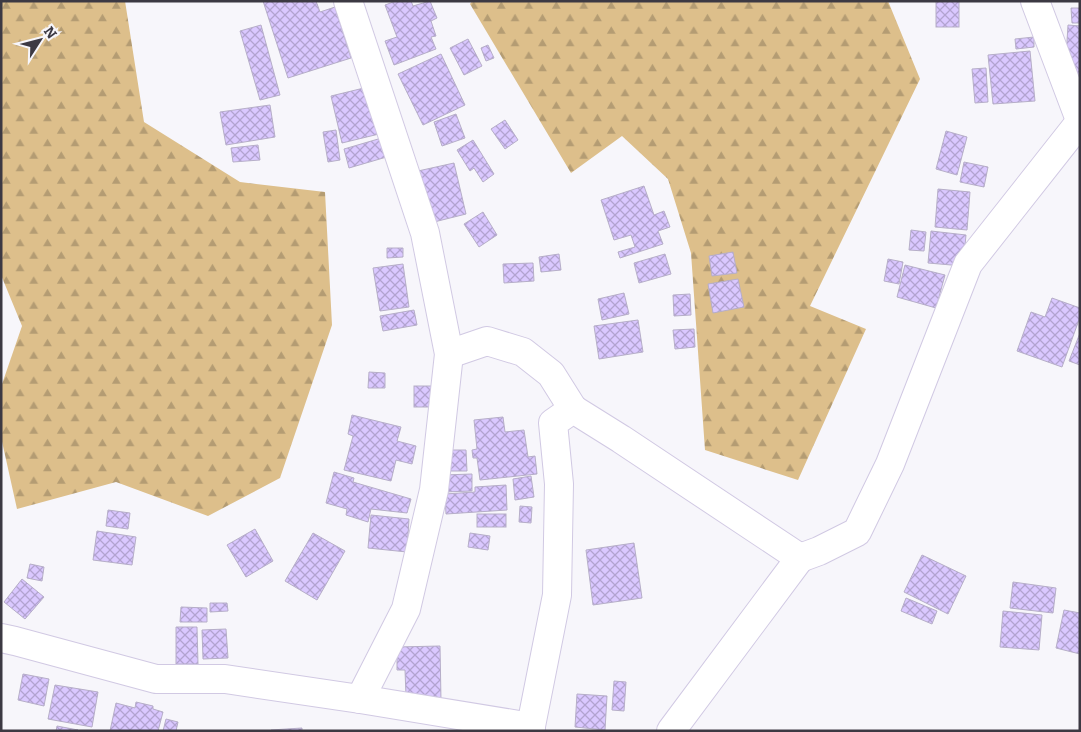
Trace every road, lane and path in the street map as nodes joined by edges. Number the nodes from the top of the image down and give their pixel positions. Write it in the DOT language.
graph roads {
  1 [pos="348,1"];
  2 [pos="1035,1"];
  3 [pos="1080,121"];
  4 [pos="449,354"];
  5 [pos="574,409"];
  6 [pos="800,558"];
  7 [pos="1,638"];
  8 [pos="360,699"];
  9 [pos="530,729"];
  10 [pos="671,731"];
  1 -- 4 [label="street"];
  2 -- 3 [label="street"];
  3 -- 6 [label="street"];
  4 -- 5 [label="street"];
  4 -- 8 [label="street"];
  5 -- 6 [label="street"];
  5 -- 9 [label="street"];
  6 -- 10 [label="street"];
  7 -- 8 [label="street"];
  8 -- 9 [label="street"];
}
